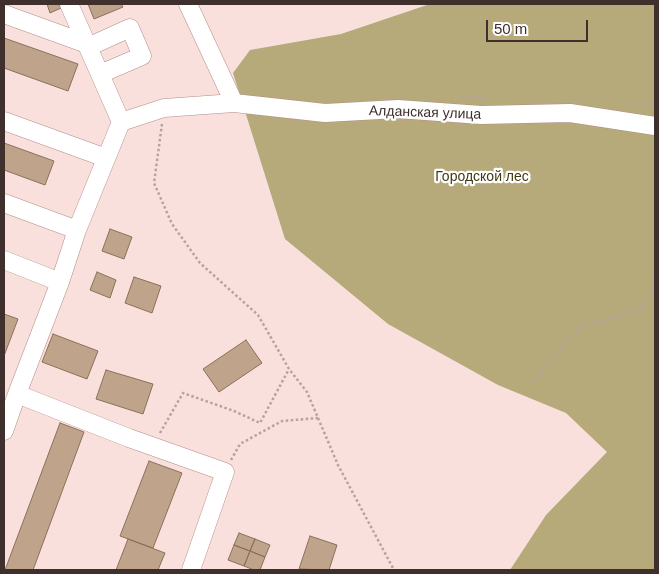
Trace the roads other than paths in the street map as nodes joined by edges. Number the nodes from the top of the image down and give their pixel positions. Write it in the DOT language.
graph roads {
  1 [pos="69,4"];
  2 [pos="188,4"];
  3 [pos="4,14"];
  4 [pos="87,45"];
  5 [pos="100,74"];
  6 [pos="234,103"];
  7 [pos="4,121"];
  8 [pos="121,122"];
  9 [pos="655,126"];
  10 [pos="106,158"];
  11 [pos="4,203"];
  12 [pos="77,230"];
  13 [pos="4,260"];
  14 [pos="60,282"];
  15 [pos="17,394"];
  16 [pos="4,431"];
  17 [pos="191,570"];
  1 -- 4 [label="street"];
  2 -- 6 [label="street"];
  3 -- 4 [label="street"];
  4 -- 5 [label="street"];
  4 -- 5 [label="street"];
  5 -- 8 [label="street"];
  6 -- 8 [label="street, Алданская улица"];
  6 -- 9 [label="street, Алданская улица"];
  7 -- 10 [label="street"];
  8 -- 10 [label="street"];
  10 -- 12 [label="street"];
  11 -- 12 [label="street"];
  12 -- 14 [label="street"];
  13 -- 14 [label="street"];
  14 -- 15 [label="street"];
  15 -- 16 [label="street"];
  15 -- 17 [label="street"];
}
